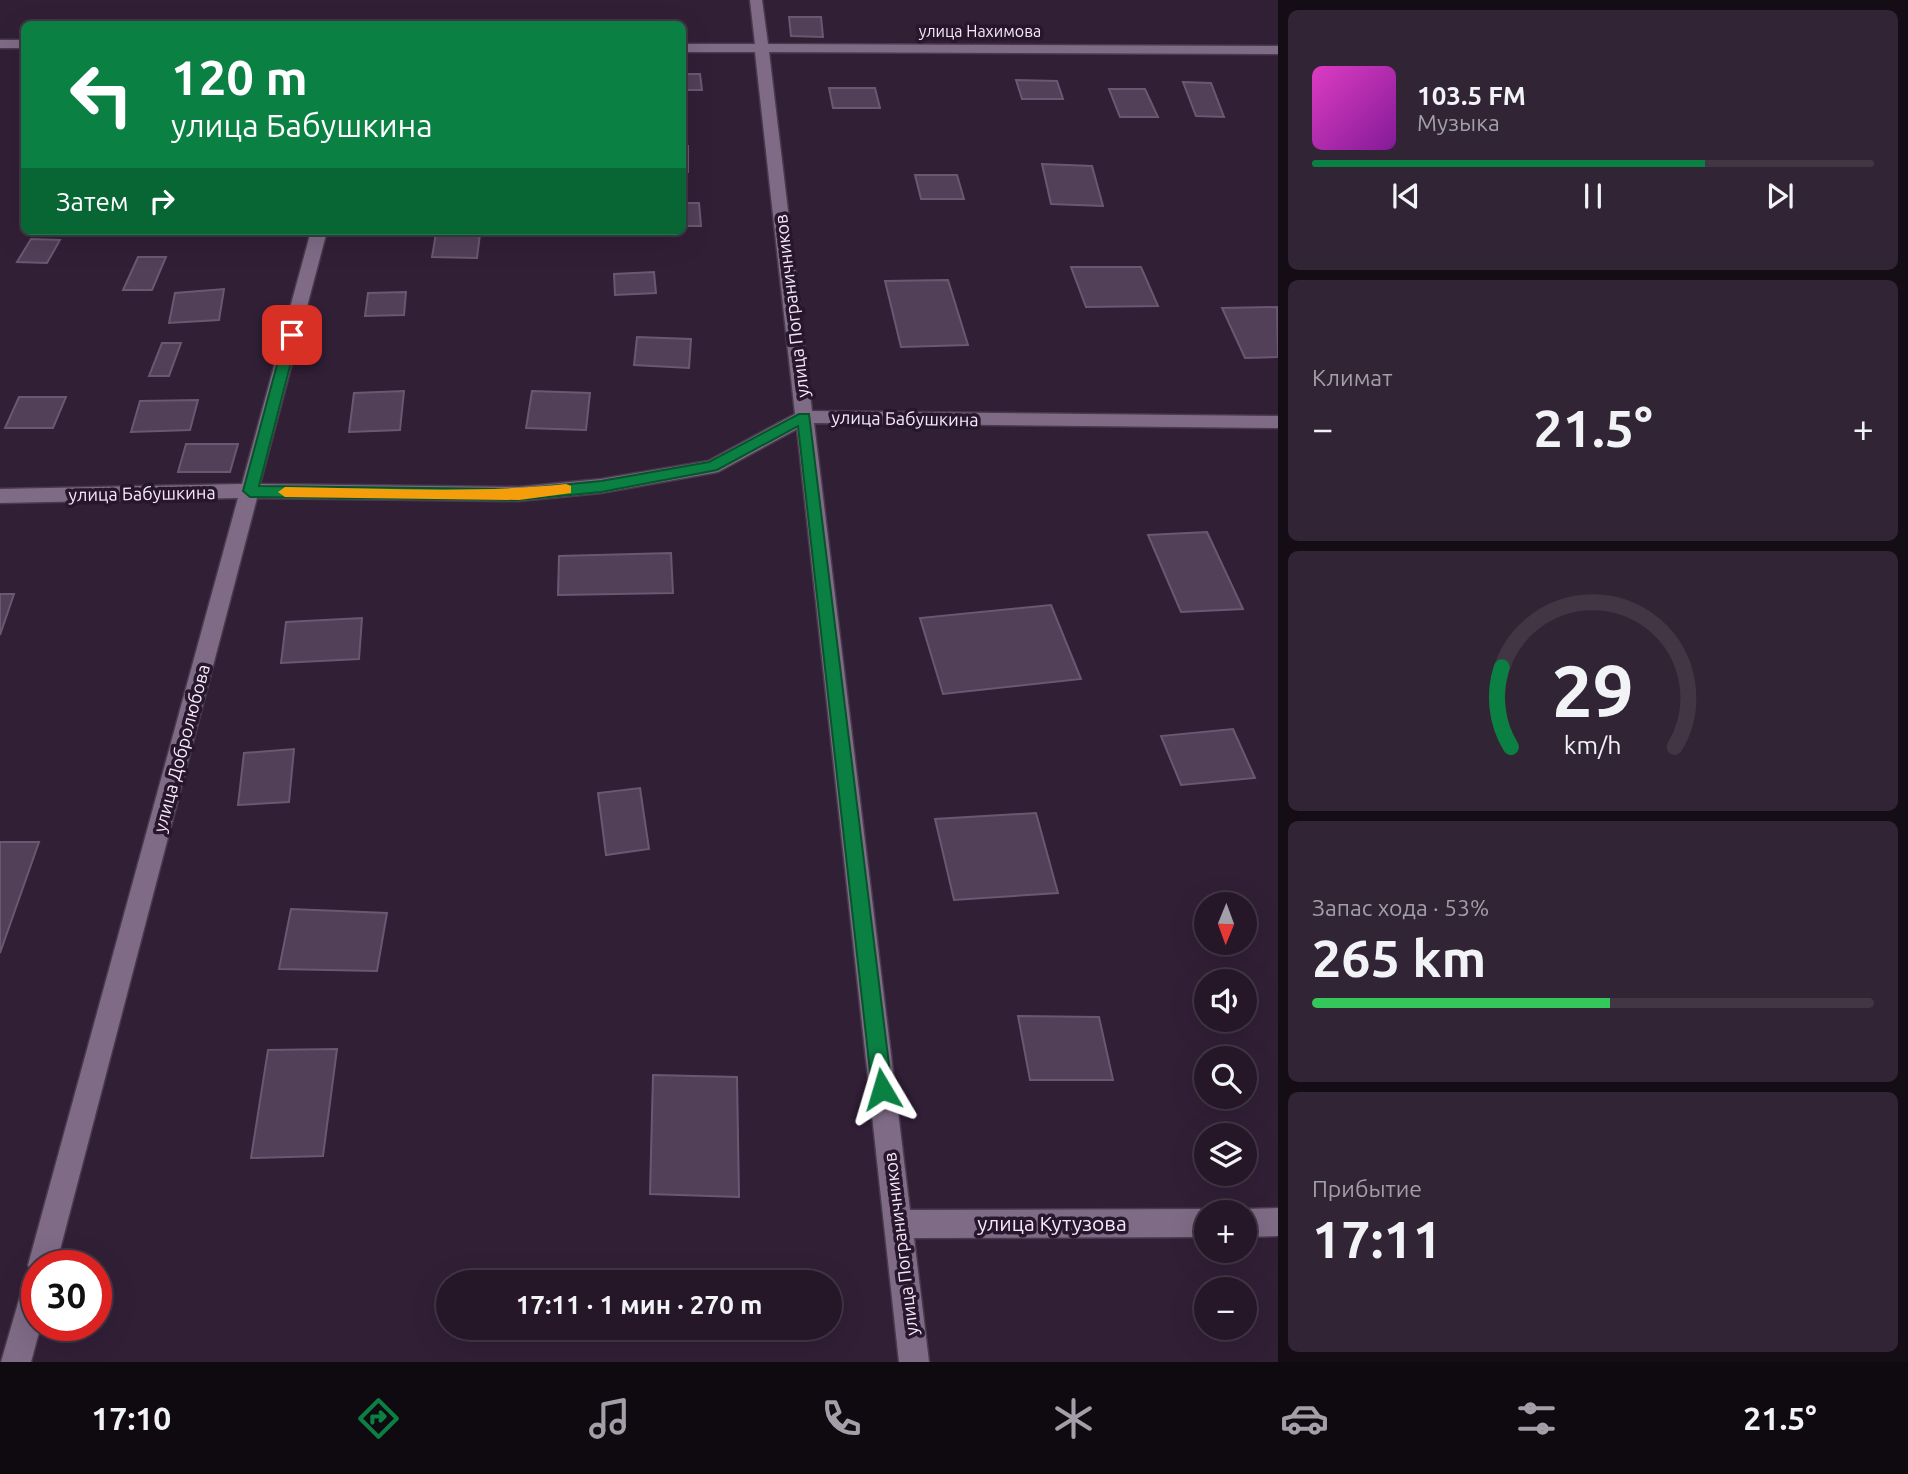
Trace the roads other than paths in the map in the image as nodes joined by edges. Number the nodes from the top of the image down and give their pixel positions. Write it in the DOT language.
graph roads {
  1 [pos="755,0"];
  2 [pos="0,44"];
  3 [pos="21,44"];
  4 [pos="686,48"];
  5 [pos="761,48"];
  6 [pos="1278,50"];
  7 [pos="318,235"];
  8 [pos="804,417"];
  9 [pos="1278,422"];
  10 [pos="250,491"];
  11 [pos="0,496"];
  12 [pos="1278,1222"];
  13 [pos="1194,1223"];
  14 [pos="1257,1223"];
  15 [pos="897,1224"];
  16 [pos="46,1250"];
  17 [pos="22,1341"];
  18 [pos="16,1362"];
  19 [pos="914,1362"];
  1 -- 5 [label="street, улица Пограничников"];
  2 -- 3 [label="street"];
  4 -- 5 [label="street, улица Нахимова"];
  5 -- 6 [label="street, улица Нахимова"];
  5 -- 8 [label="street, улица Пограничников"];
  7 -- 10 [label="street, улица Добролюбова"];
  8 -- 9 [label="street, улица Бабушкина"];
  8 -- 10 [label="street, улица Бабушкина"];
  8 -- 15 [label="street, улица Пограничников"];
  10 -- 11 [label="street, улица Бабушкина"];
  10 -- 16 [label="street, улица Добролюбова"];
  12 -- 14 [label="street"];
  13 -- 15 [label="street, улица Кутузова"];
  15 -- 19 [label="street, улица Пограничников"];
  17 -- 18 [label="street"];
}
